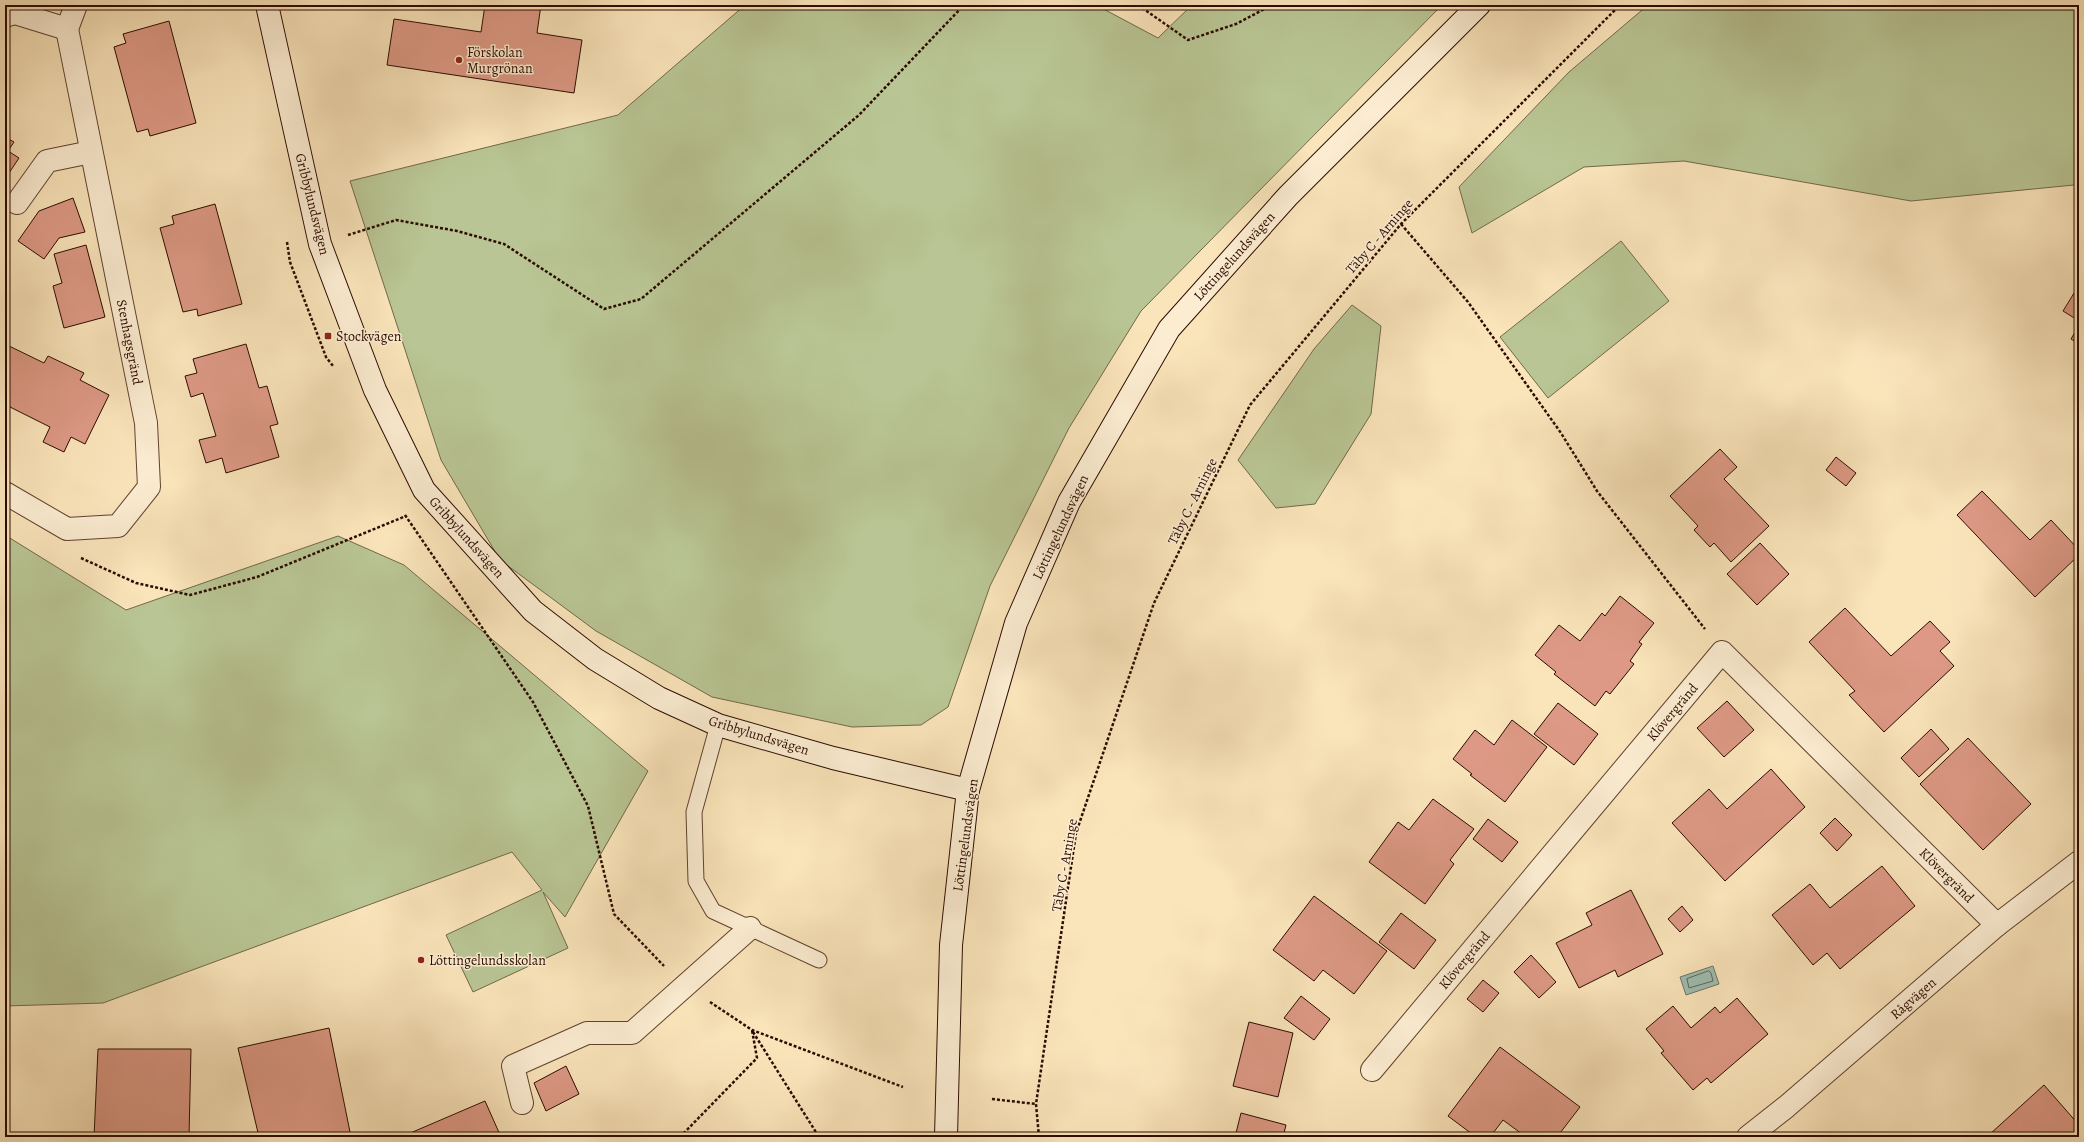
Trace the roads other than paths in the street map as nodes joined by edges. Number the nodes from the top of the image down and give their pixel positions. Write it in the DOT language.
graph roads {
  1 [pos="76,5"];
  2 [pos="267,5"];
  3 [pos="1479,5"];
  4 [pos="5,16"];
  5 [pos="66,29"];
  6 [pos="91,152"];
  7 [pos="17,203"];
  8 [pos="5,493"];
  9 [pos="718,725"];
  10 [pos="968,790"];
  11 [pos="2079,862"];
  12 [pos="1997,925"];
  13 [pos="750,928"];
  14 [pos="819,960"];
  15 [pos="1372,1070"];
  16 [pos="522,1103"];
  17 [pos="946,1137"];
  18 [pos="1748,1137"];
  1 -- 5 [label="street"];
  2 -- 9 [label="street, Gribbylundsvägen"];
  3 -- 10 [label="street, Löttingelundsvägen"];
  4 -- 5 [label="street"];
  5 -- 6 [label="street, Stenhagsgränd"];
  6 -- 7 [label="street"];
  6 -- 8 [label="street, Stenhagsgränd"];
  9 -- 10 [label="street, Gribbylundsvägen"];
  9 -- 13 [label="lane"];
  10 -- 17 [label="street, Löttingelundsvägen"];
  11 -- 12 [label="street, Rågvägen"];
  12 -- 15 [label="street, Klövergränd"];
  12 -- 18 [label="street, Rågvägen"];
  13 -- 14 [label="lane"];
  13 -- 16 [label="street"];
}
